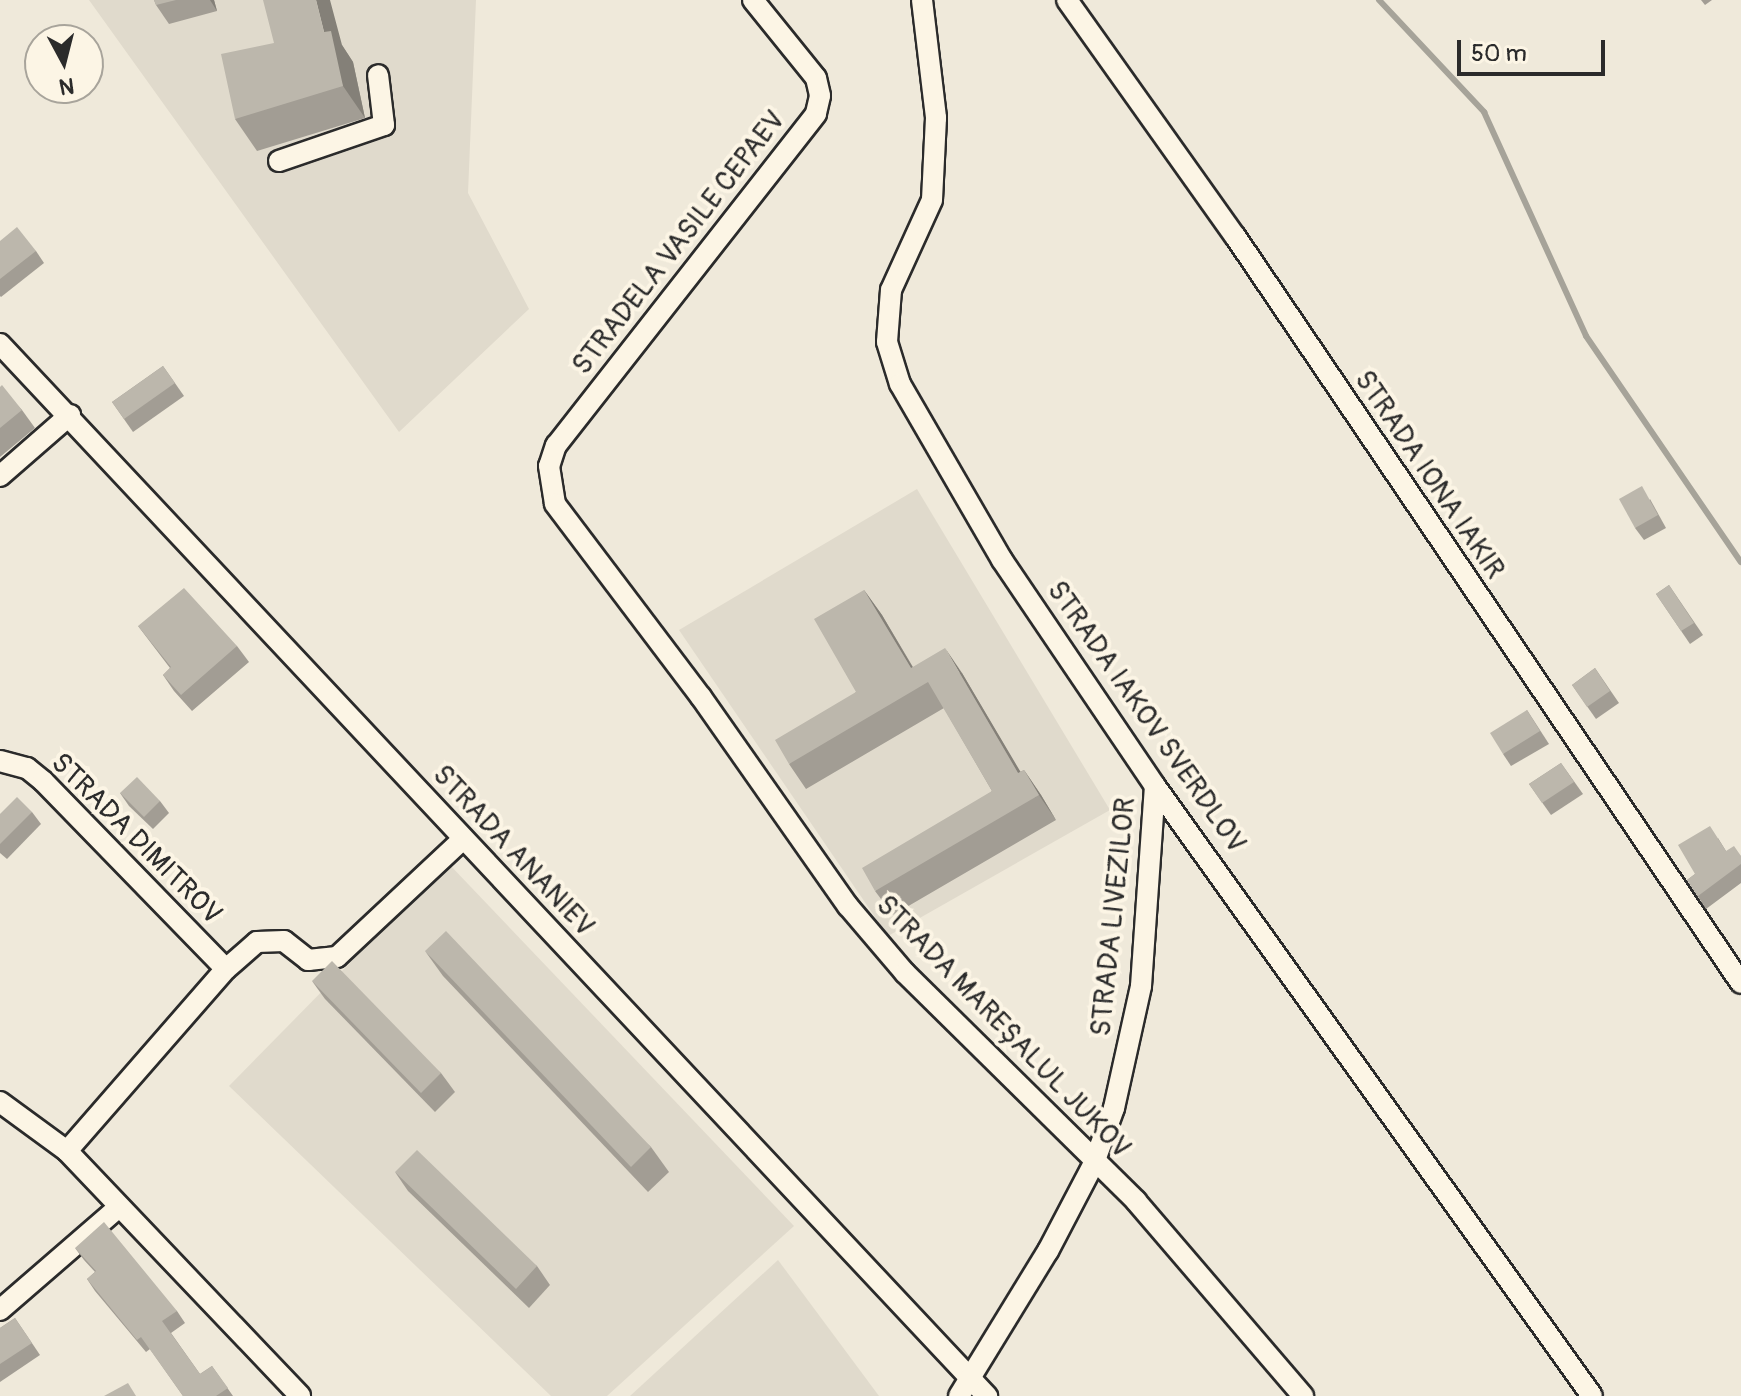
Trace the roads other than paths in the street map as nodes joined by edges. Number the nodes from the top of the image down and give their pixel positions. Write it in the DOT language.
graph roads {
  1 [pos="753,0"];
  2 [pos="922,0"];
  3 [pos="1067,0"];
  4 [pos="378,75"];
  5 [pos="279,161"];
  6 [pos="0,344"];
  7 [pos="70,415"];
  8 [pos="0,476"];
  9 [pos="549,484"];
  10 [pos="0,761"];
  11 [pos="1155,786"];
  12 [pos="463,839"];
  13 [pos="226,969"];
  14 [pos="1741,983"];
  15 [pos="0,1102"];
  16 [pos="67,1151"];
  17 [pos="1094,1163"];
  18 [pos="119,1207"];
  19 [pos="0,1310"];
  20 [pos="971,1378"];
  21 [pos="300,1396"];
  22 [pos="959,1396"];
  23 [pos="987,1396"];
  24 [pos="1303,1396"];
  25 [pos="1592,1396"];
  1 -- 9 [label="street, STRADELA VASILE CEPAEV"];
  2 -- 11 [label="street, STRADA IAKOV SVERDLOV"];
  3 -- 14 [label="street, STRADA IONA IAKIR"];
  4 -- 5 [label="street"];
  6 -- 7 [label="street, STRADA ANANIEV"];
  7 -- 8 [label="street"];
  7 -- 12 [label="street, STRADA ANANIEV"];
  9 -- 17 [label="street, STRADA MAREȘALUL JUKOV"];
  10 -- 13 [label="street, STRADA DIMITROV"];
  11 -- 17 [label="street, STRADA LIVEZILOR"];
  11 -- 25 [label="street, STRADA IAKOV SVERDLOV"];
  12 -- 13 [label="street, STRADA DIMITROV"];
  12 -- 20 [label="street, STRADA ANANIEV"];
  13 -- 16 [label="street, STRADA DIMITROV"];
  15 -- 16 [label="street"];
  16 -- 18 [label="street"];
  17 -- 20 [label="street, STRADA LIVEZILOR"];
  17 -- 24 [label="street, STRADA MAREȘALUL JUKOV"];
  18 -- 19 [label="street"];
  18 -- 21 [label="street"];
  20 -- 22 [label="street, STRADA LIVEZILOR"];
  20 -- 23 [label="street, STRADA ANANIEV"];
}
